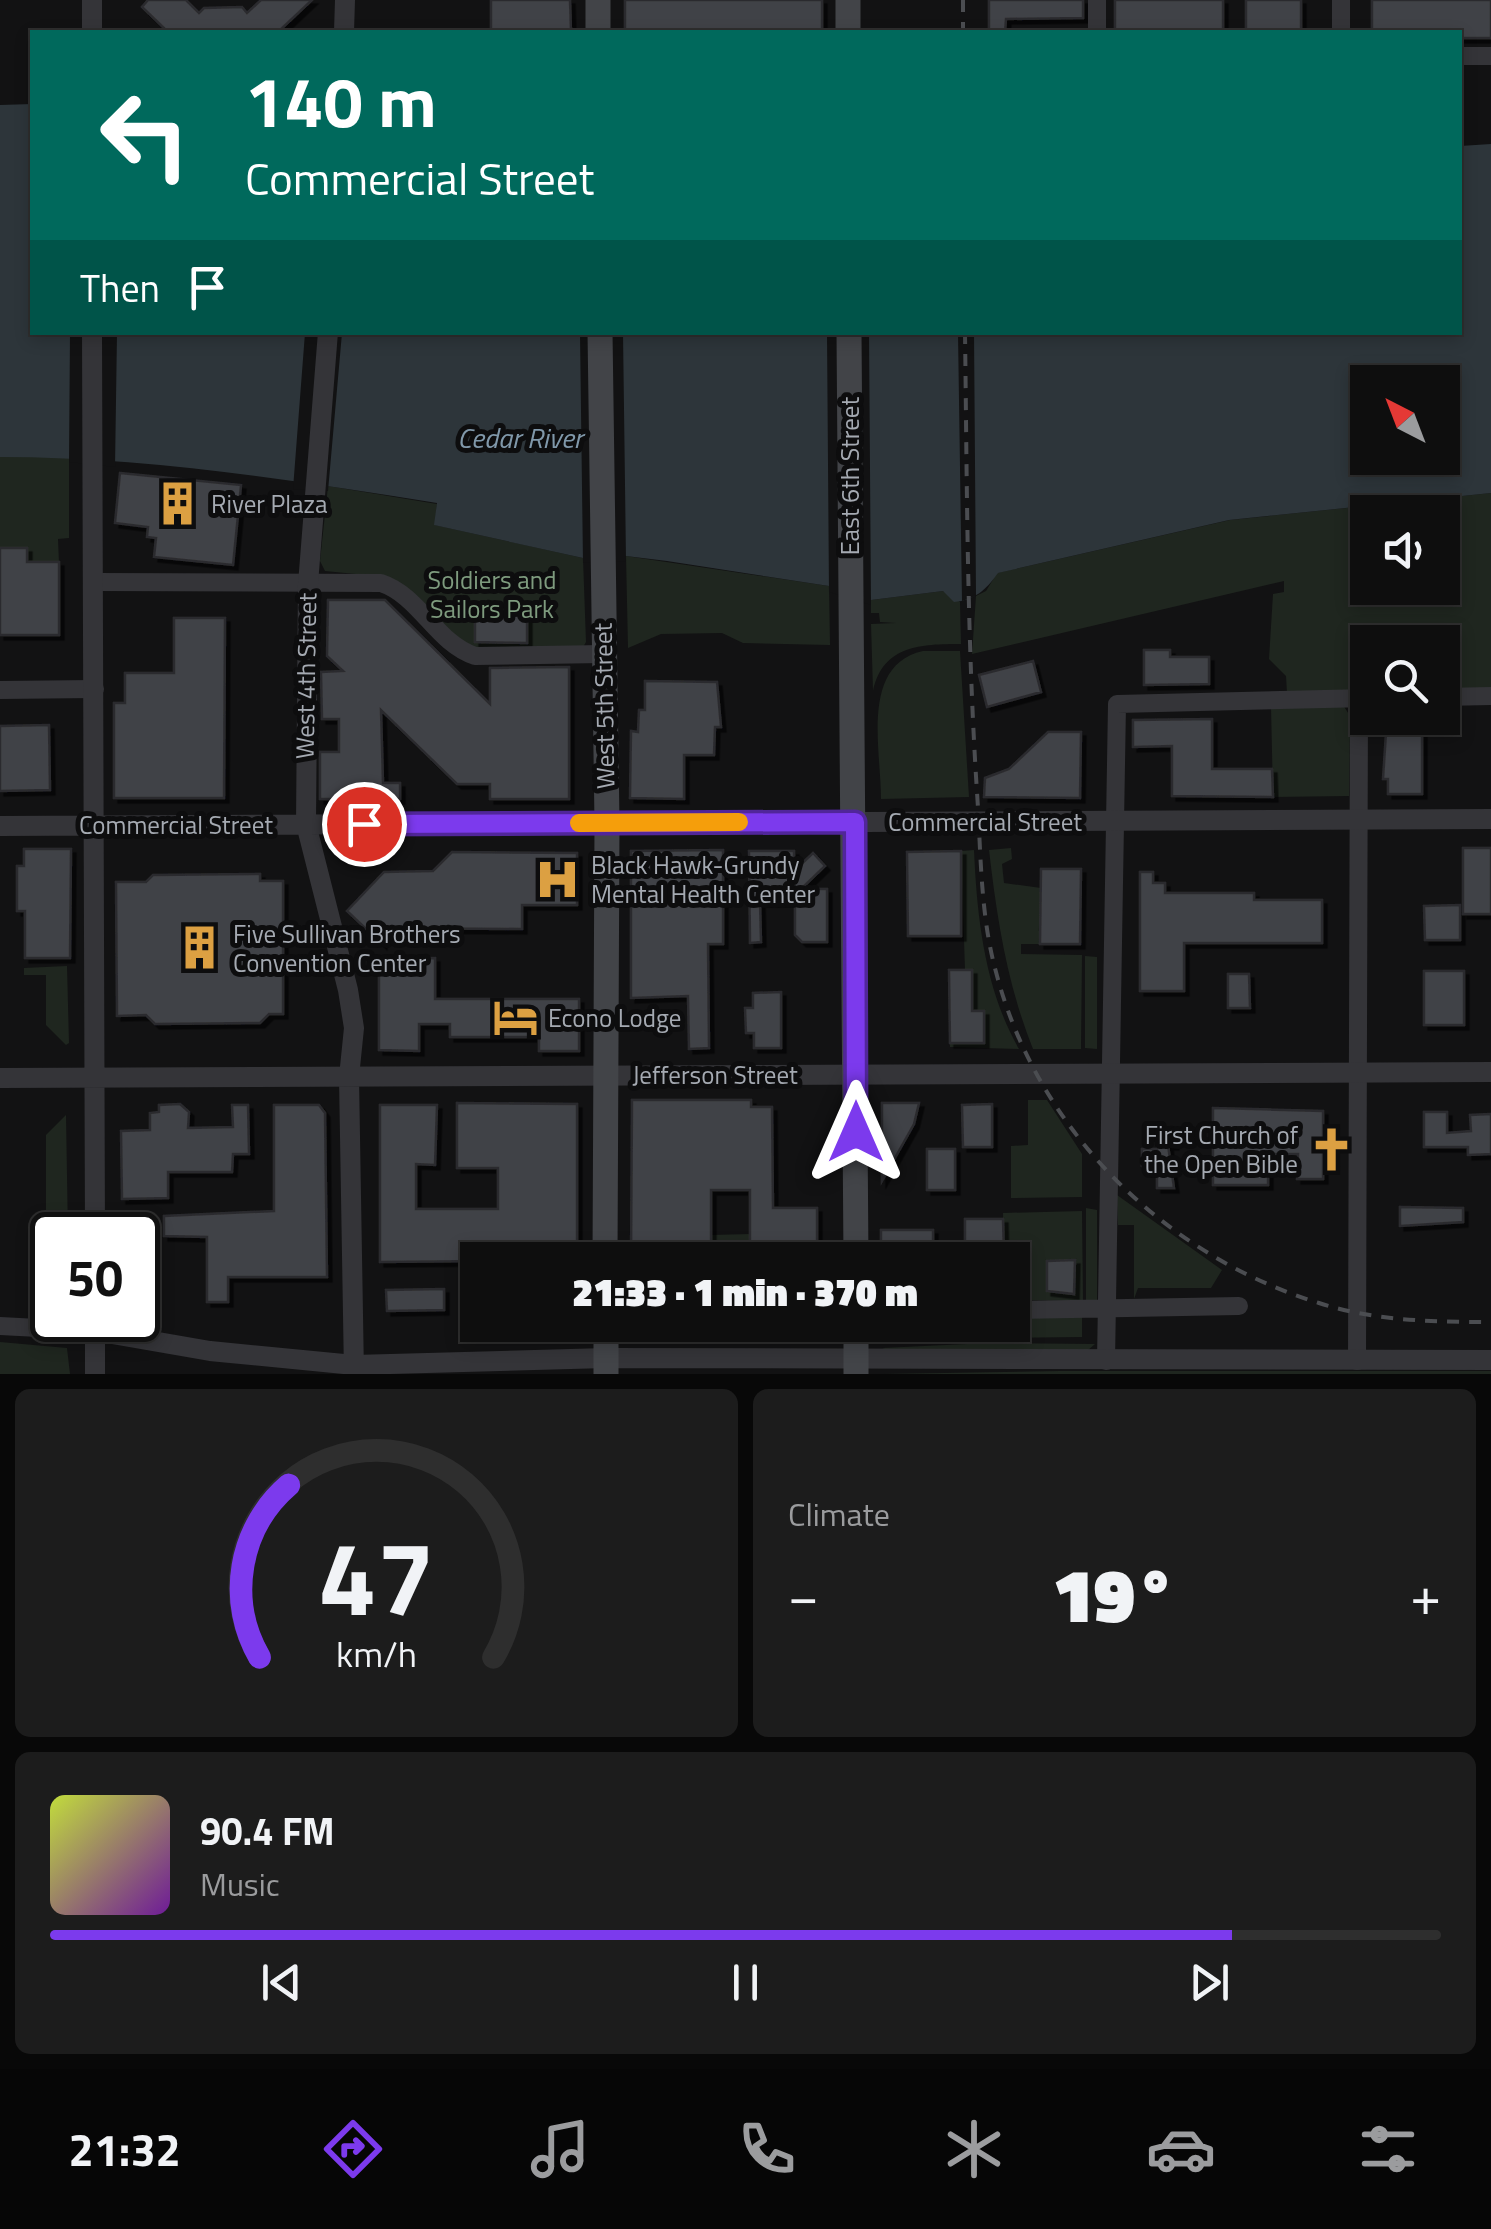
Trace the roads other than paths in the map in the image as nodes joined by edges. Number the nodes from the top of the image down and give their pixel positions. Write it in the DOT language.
graph roads {
  1 [pos="92,0"];
  2 [pos="344,0"];
  3 [pos="598,0"];
  4 [pos="848,0"];
  5 [pos="1096,0"];
  6 [pos="1342,0"];
  7 [pos="92,30"];
  8 [pos="344,30"];
  9 [pos="598,30"];
  10 [pos="848,30"];
  11 [pos="1098,30"];
  12 [pos="1342,30"];
  13 [pos="1462,56"];
  14 [pos="1491,56"];
  15 [pos="92,335"];
  16 [pos="328,335"];
  17 [pos="600,335"];
  18 [pos="849,335"];
  19 [pos="95,582"];
  20 [pos="308,584"];
  21 [pos="602,654"];
  22 [pos="95,689"];
  23 [pos="0,690"];
  24 [pos="1491,696"];
  25 [pos="1460,697"];
  26 [pos="1350,699"];
  27 [pos="1362,735"];
  28 [pos="1358,820"];
  29 [pos="1491,820"];
  30 [pos="1115,821"];
  31 [pos="855,822"];
  32 [pos="607,823"];
  33 [pos="306,824"];
  34 [pos="95,825"];
  35 [pos="0,826"];
  36 [pos="1491,1072"];
  37 [pos="1358,1073"];
  38 [pos="1110,1074"];
  39 [pos="856,1075"];
  40 [pos="604,1076"];
  41 [pos="349,1077"];
  42 [pos="0,1078"];
  43 [pos="95,1078"];
  44 [pos="95,1212"];
  45 [pos="605,1242"];
  46 [pos="856,1242"];
  47 [pos="1239,1306"];
  48 [pos="1106,1308"];
  49 [pos="1030,1310"];
  50 [pos="0,1326"];
  51 [pos="30,1326"];
  52 [pos="160,1340"];
  53 [pos="95,1342"];
  54 [pos="856,1342"];
  55 [pos="1106,1360"];
  56 [pos="1491,1360"];
  57 [pos="1358,1361"];
  58 [pos="606,1366"];
  59 [pos="856,1368"];
  60 [pos="354,1370"];
  61 [pos="95,1374"];
  1 -- 7 [label="street"];
  2 -- 8 [label="street"];
  3 -- 9 [label="main road"];
  4 -- 10 [label="main road"];
  5 -- 11 [label="street"];
  6 -- 12 [label="street"];
  13 -- 14 [label="street"];
  15 -- 19 [label="street"];
  16 -- 20 [label="street, West 4th Street"];
  17 -- 21 [label="main road, West 5th Street"];
  18 -- 31 [label="main road, East 6th Street"];
  19 -- 20 [label="street"];
  19 -- 22 [label="street"];
  20 -- 21 [label="street"];
  20 -- 33 [label="street, West 4th Street"];
  21 -- 32 [label="main road, West 5th Street"];
  22 -- 23 [label="street"];
  22 -- 34 [label="street"];
  24 -- 25 [label="street"];
  26 -- 30 [label="street"];
  27 -- 28 [label="street"];
  28 -- 29 [label="street, Commercial Street"];
  28 -- 30 [label="street, Commercial Street"];
  28 -- 37 [label="street"];
  30 -- 31 [label="street, Commercial Street"];
  30 -- 38 [label="street"];
  31 -- 32 [label="street, Commercial Street"];
  31 -- 39 [label="main road, East 6th Street"];
  32 -- 33 [label="street, Commercial Street"];
  32 -- 40 [label="main road, West 5th Street"];
  33 -- 34 [label="street, Commercial Street"];
  33 -- 41 [label="street, West 4th Street"];
  34 -- 35 [label="street, Commercial Street"];
  34 -- 43 [label="street"];
  36 -- 37 [label="street, Jefferson Street"];
  37 -- 38 [label="street, Jefferson Street"];
  37 -- 57 [label="street"];
  38 -- 39 [label="street, Jefferson Street"];
  38 -- 48 [label="street"];
  39 -- 40 [label="street, Jefferson Street"];
  39 -- 46 [label="main road, East 6th Street"];
  40 -- 41 [label="street, Jefferson Street"];
  40 -- 45 [label="main road, West 5th Street"];
  41 -- 43 [label="street, Jefferson Street"];
  41 -- 60 [label="street, West 4th Street"];
  42 -- 43 [label="street, Jefferson Street"];
  43 -- 44 [label="street"];
  47 -- 48 [label="street"];
  48 -- 49 [label="street"];
  48 -- 55 [label="street"];
  50 -- 51 [label="street"];
  52 -- 60 [label="street"];
  53 -- 61 [label="street"];
  54 -- 59 [label="main road"];
  55 -- 57 [label="street"];
  55 -- 59 [label="street"];
  56 -- 57 [label="street"];
  58 -- 59 [label="street"];
  58 -- 60 [label="street"];
}
